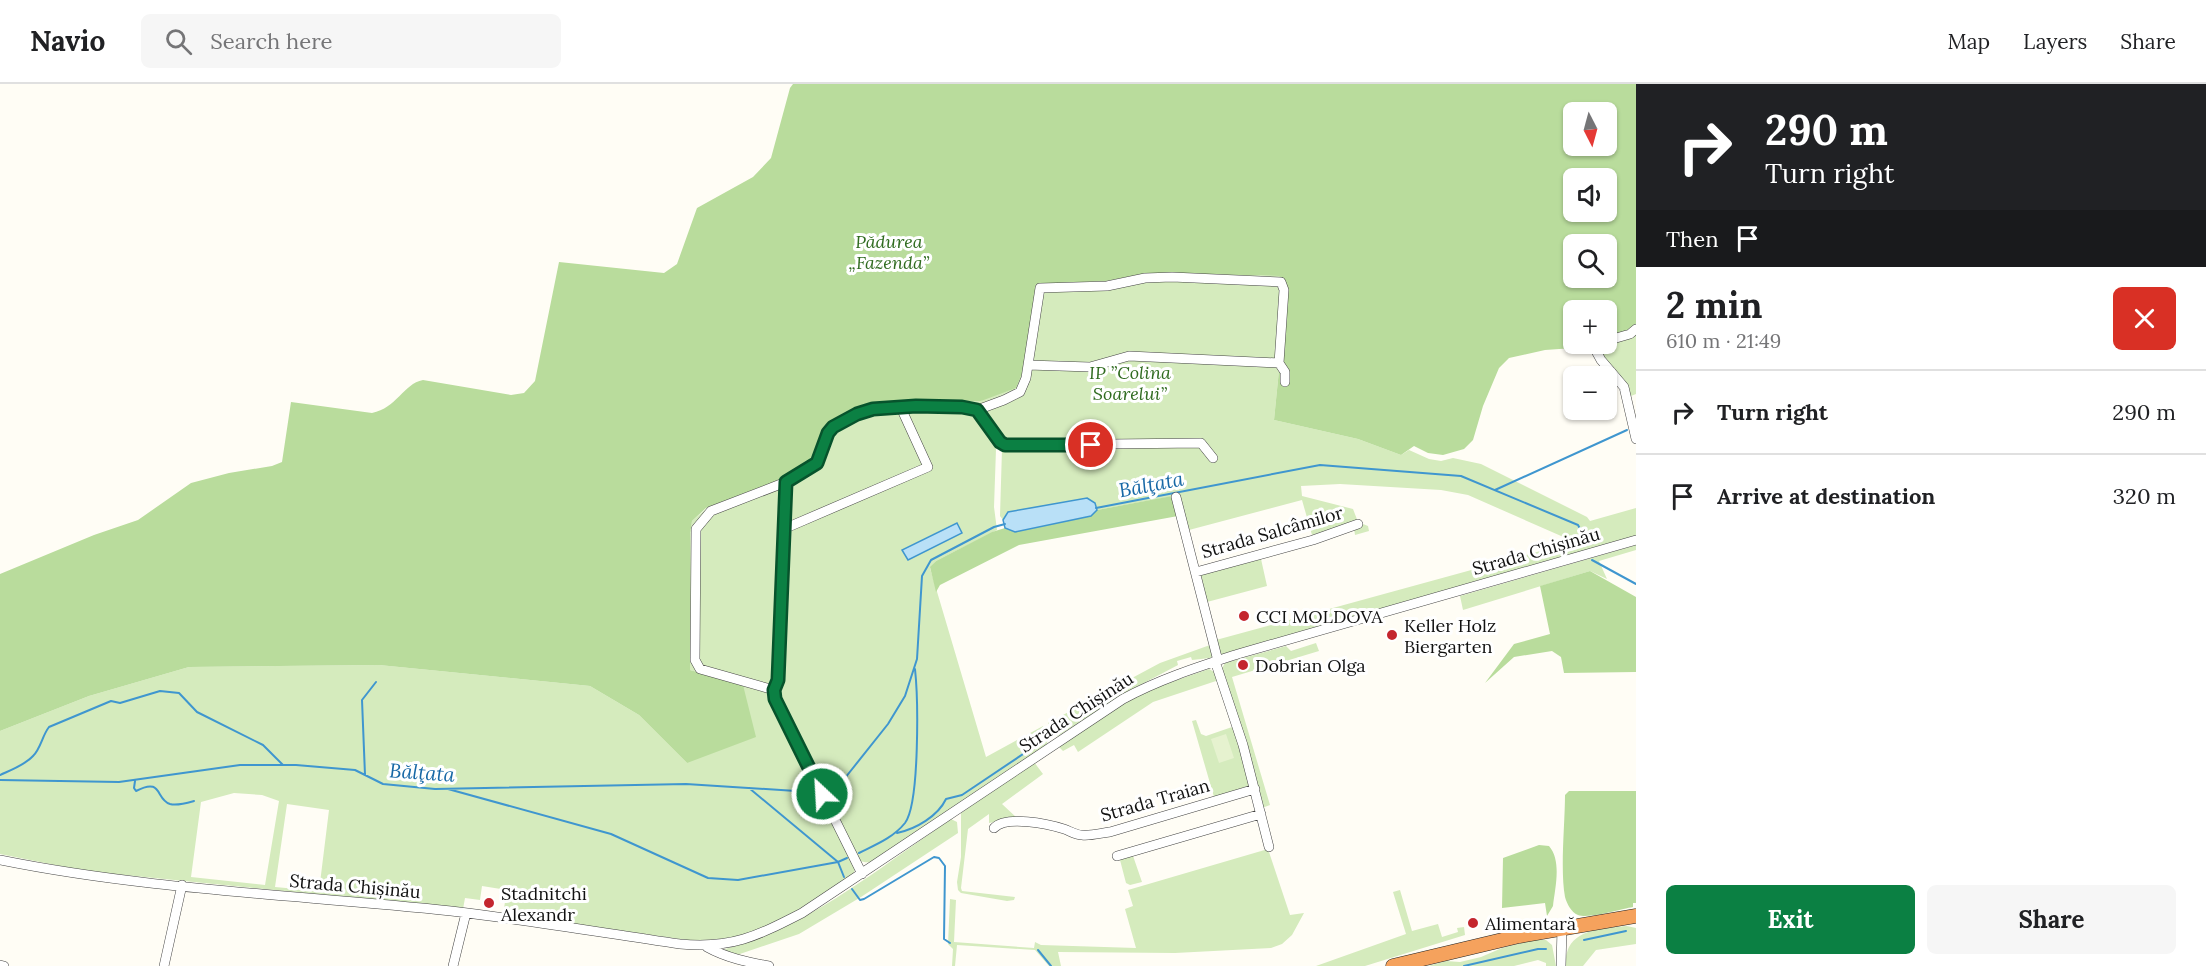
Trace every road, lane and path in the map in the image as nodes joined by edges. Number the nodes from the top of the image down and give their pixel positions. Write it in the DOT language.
graph roads {
  1 [pos="1636,329"];
  2 [pos="1617,338"];
  3 [pos="1598,354"];
  4 [pos="1279,363"];
  5 [pos="1028,365"];
  6 [pos="1285,382"];
  7 [pos="901,408"];
  8 [pos="977,410"];
  9 [pos="1636,439"];
  10 [pos="1213,458"];
  11 [pos="786,482"];
  12 [pos="1176,497"];
  13 [pos="1358,524"];
  14 [pos="786,528"];
  15 [pos="1636,540"];
  16 [pos="1196,572"];
  17 [pos="1217,661"];
  18 [pos="774,690"];
  19 [pos="1255,789"];
  20 [pos="1261,814"];
  21 [pos="994,828"];
  22 [pos="1269,847"];
  23 [pos="1117,856"];
  24 [pos="0,860"];
  25 [pos="862,874"];
  26 [pos="183,885"];
  27 [pos="466,913"];
  28 [pos="1636,916"];
  29 [pos="1562,928"];
  30 [pos="707,947"];
  31 [pos="164,966"];
  32 [pos="453,966"];
  33 [pos="769,966"];
  34 [pos="1393,966"];
  35 [pos="1561,966"];
  1 -- 2 [label="street"];
  3 -- 9 [label="street"];
  4 -- 5 [label="street"];
  4 -- 5 [label="street"];
  4 -- 6 [label="street"];
  5 -- 8 [label="street"];
  7 -- 8 [label="street"];
  7 -- 11 [label="street"];
  7 -- 14 [label="street"];
  8 -- 10 [label="street"];
  11 -- 14 [label="street"];
  11 -- 18 [label="street"];
  12 -- 16 [label="street, Strada Salcâmilor"];
  13 -- 16 [label="street, Strada Salcâmilor"];
  14 -- 18 [label="street"];
  15 -- 17 [label="street, Strada Chișinău"];
  16 -- 17 [label="street, Strada Salcâmilor"];
  17 -- 19 [label="street"];
  17 -- 25 [label="street, Strada Chișinău"];
  18 -- 25 [label="street"];
  19 -- 20 [label="street"];
  19 -- 21 [label="street, Strada Traian"];
  20 -- 22 [label="street"];
  20 -- 23 [label="street"];
  24 -- 26 [label="street, Strada Chișinău"];
  25 -- 30 [label="street, Strada Chișinău"];
  26 -- 27 [label="street, Strada Chișinău"];
  26 -- 31 [label="street"];
  27 -- 30 [label="street, Strada Chișinău"];
  27 -- 32 [label="street"];
  28 -- 29 [label="highway"];
  29 -- 34 [label="highway"];
  29 -- 35 [label="street"];
  30 -- 33 [label="street, Strada Chișinău"];
}
